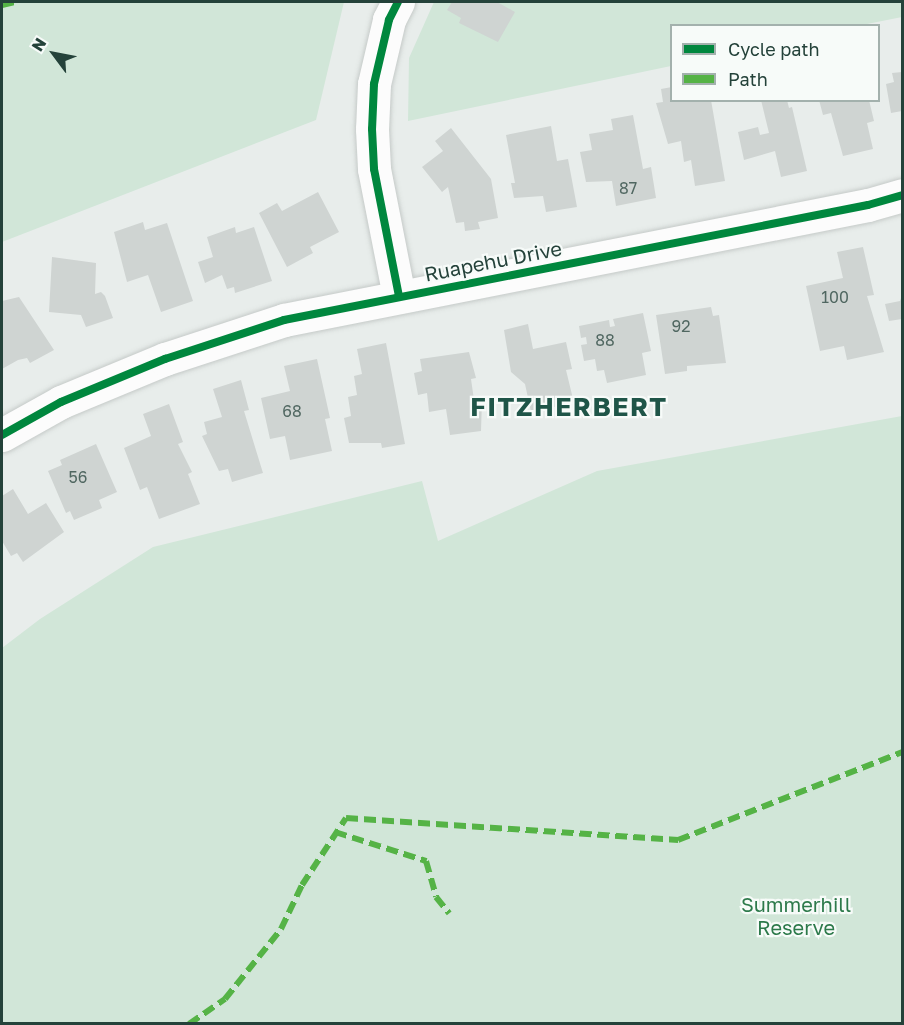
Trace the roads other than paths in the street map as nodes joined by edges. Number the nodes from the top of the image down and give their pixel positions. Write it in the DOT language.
graph roads {
  1 [pos="398,2"];
  2 [pos="903,195"];
  3 [pos="399,296"];
  4 [pos="2,435"];
  1 -- 3 [label="street"];
  2 -- 3 [label="street, Ruapehu Drive"];
  3 -- 4 [label="street, Ruapehu Drive"];
}
